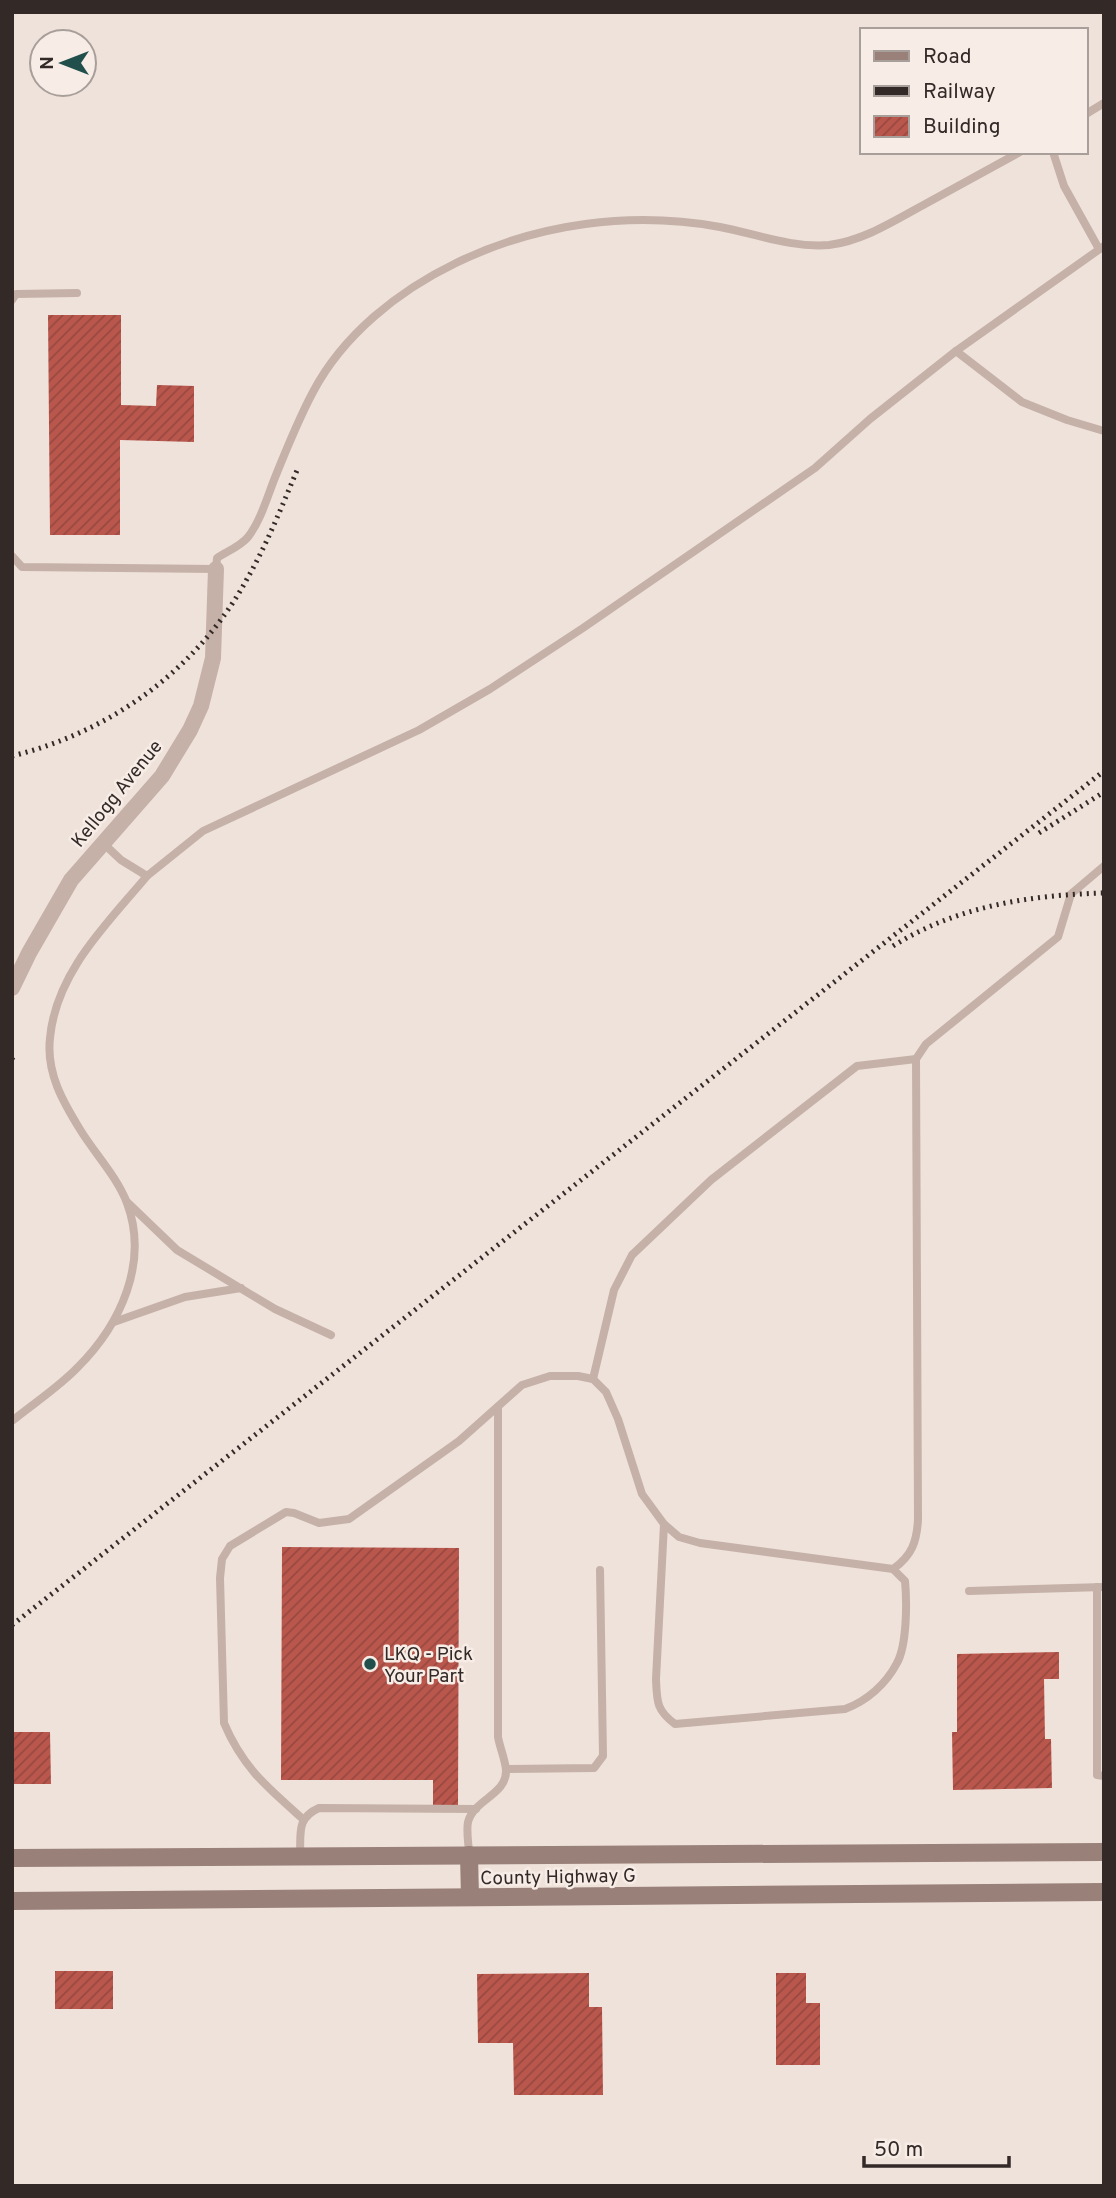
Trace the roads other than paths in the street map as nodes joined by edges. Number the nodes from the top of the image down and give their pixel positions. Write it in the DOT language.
graph roads {
  1 [pos="1104,103"];
  2 [pos="1088,113"];
  3 [pos="1016,154"];
  4 [pos="1054,154"];
  5 [pos="1102,248"];
  6 [pos="77,293"];
  7 [pos="12,300"];
  8 [pos="956,351"];
  9 [pos="1104,430"];
  10 [pos="12,556"];
  11 [pos="216,569"];
  12 [pos="103,844"];
  13 [pos="1104,866"];
  14 [pos="147,876"];
  15 [pos="12,988"];
  16 [pos="916,1059"];
  17 [pos="126,1201"];
  18 [pos="241,1289"];
  19 [pos="114,1322"];
  20 [pos="331,1335"];
  21 [pos="593,1379"];
  22 [pos="498,1407"];
  23 [pos="12,1421"];
  24 [pos="664,1524"];
  25 [pos="893,1569"];
  26 [pos="600,1570"];
  27 [pos="1100,1587"];
  28 [pos="969,1591"];
  29 [pos="506,1769"];
  30 [pos="1104,1776"];
  31 [pos="476,1809"];
  32 [pos="303,1819"];
  33 [pos="1104,1852"];
  34 [pos="469,1855"];
  35 [pos="300,1856"];
  36 [pos="12,1857"];
  37 [pos="1104,1892"];
  38 [pos="470,1898"];
  39 [pos="12,1901"];
  1 -- 2 [label="lane"];
  3 -- 11 [label="lane"];
  4 -- 5 [label="lane"];
  5 -- 8 [label="lane"];
  6 -- 7 [label="lane"];
  8 -- 9 [label="lane"];
  8 -- 14 [label="lane"];
  10 -- 11 [label="lane"];
  11 -- 12 [label="street, Kellogg Avenue"];
  12 -- 14 [label="lane"];
  12 -- 15 [label="street, Kellogg Avenue"];
  13 -- 16 [label="lane"];
  14 -- 17 [label="lane"];
  16 -- 21 [label="lane"];
  16 -- 25 [label="lane"];
  17 -- 18 [label="lane"];
  17 -- 19 [label="lane"];
  18 -- 19 [label="lane"];
  18 -- 20 [label="lane"];
  19 -- 23 [label="lane"];
  21 -- 22 [label="lane"];
  21 -- 24 [label="lane"];
  22 -- 29 [label="lane"];
  22 -- 32 [label="lane"];
  24 -- 25 [label="lane"];
  24 -- 25 [label="lane"];
  26 -- 29 [label="lane"];
  27 -- 28 [label="lane"];
  27 -- 30 [label="lane"];
  29 -- 31 [label="lane"];
  31 -- 32 [label="lane"];
  31 -- 34 [label="lane"];
  32 -- 35 [label="lane"];
  33 -- 34 [label="main road, County Highway G"];
  34 -- 35 [label="main road, County Highway G"];
  34 -- 38 [label="main road"];
  35 -- 36 [label="main road, County Highway G"];
  37 -- 38 [label="main road, County Highway G"];
  38 -- 39 [label="main road, County Highway G"];
}
